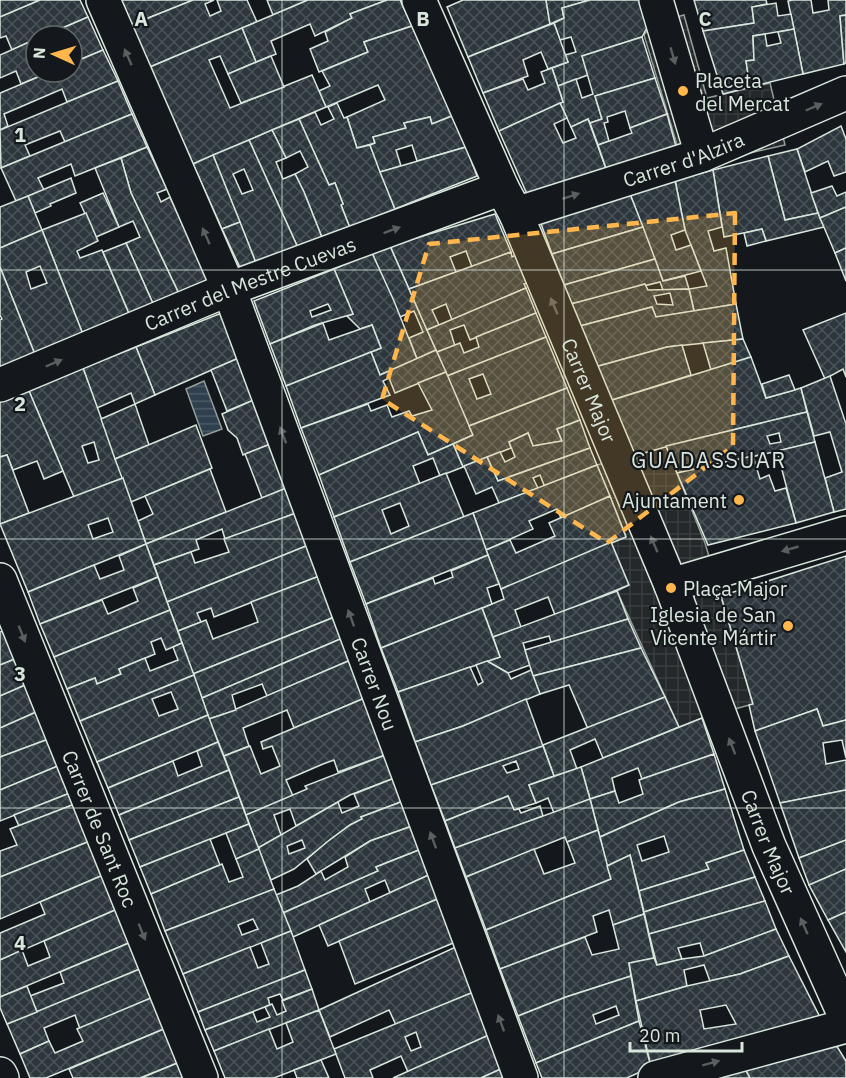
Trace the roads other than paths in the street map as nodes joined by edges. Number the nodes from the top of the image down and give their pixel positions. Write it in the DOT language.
graph roads {
  1 [pos="103,0"];
  2 [pos="419,0"];
  3 [pos="656,0"];
  4 [pos="846,93"];
  5 [pos="702,155"];
  6 [pos="509,201"];
  7 [pos="230,289"];
  8 [pos="0,386"];
  9 [pos="846,533"];
  10 [pos="0,580"];
  11 [pos="671,585"];
  12 [pos="834,963"];
  13 [pos="846,1018"];
  14 [pos="846,1026"];
  15 [pos="0,1074"];
  16 [pos="2,1078"];
  17 [pos="201,1078"];
  18 [pos="521,1078"];
  19 [pos="655,1078"];
  7 -- 1 [label="street, Carrer Nou, one-way"];
  2 -- 6 [label="street, Carrer Major"];
  3 -- 5 [label="street, one-way"];
  5 -- 4 [label="street, Carrer d'Alzira, one-way"];
  6 -- 5 [label="street, Carrer d'Alzira, one-way"];
  7 -- 6 [label="street, Carrer del Mestre Cuevas, one-way"];
  11 -- 6 [label="street, Carrer Major, one-way"];
  8 -- 7 [label="street, Carrer del Mestre Cuevas, one-way"];
  18 -- 7 [label="street, Carrer Nou, one-way"];
  9 -- 11 [label="street, one-way"];
  10 -- 17 [label="street, Carrer de Sant Roc, one-way"];
  12 -- 11 [label="street, Carrer Major, one-way"];
  12 -- 13 [label="street, Carrer Major"];
  19 -- 14 [label="street, one-way"];
  15 -- 16 [label="street"];
}
